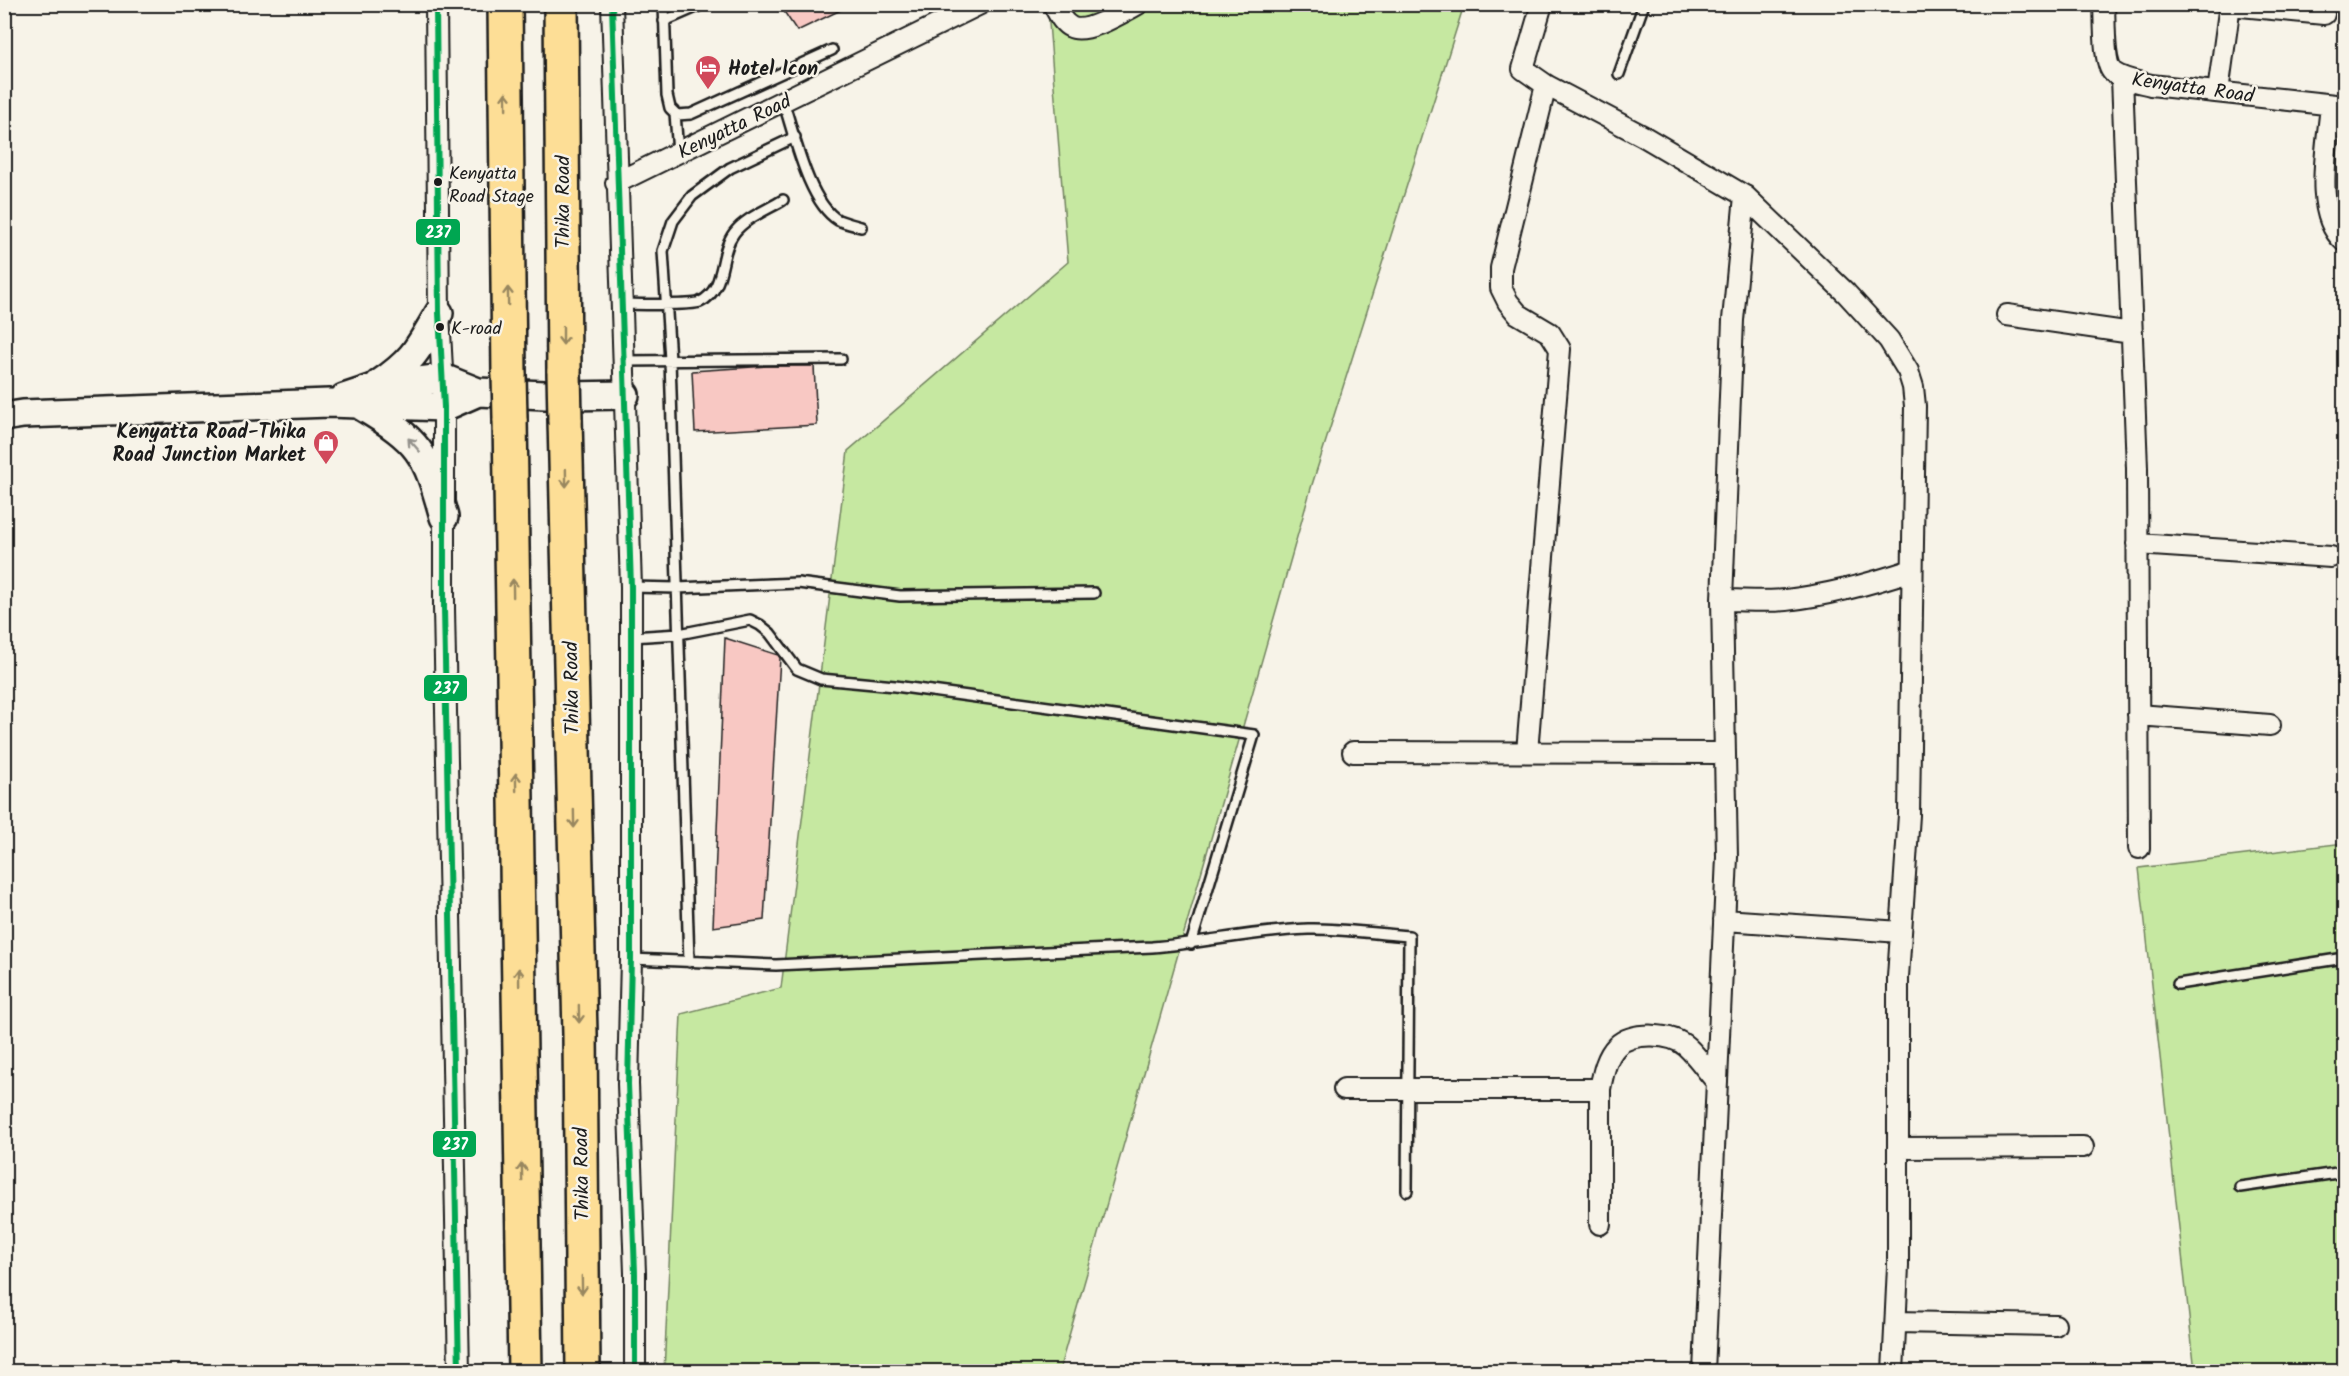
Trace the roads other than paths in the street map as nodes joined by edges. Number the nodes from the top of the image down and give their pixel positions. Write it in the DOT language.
graph roads {
  1 [pos="436,4"];
  2 [pos="505,4"];
  3 [pos="561,4"];
  4 [pos="612,4"];
  5 [pos="664,4"];
  6 [pos="703,4"];
  7 [pos="1053,4"];
  8 [pos="1138,4"];
  9 [pos="1542,4"];
  10 [pos="1644,4"];
  11 [pos="2104,4"];
  12 [pos="979,5"];
  13 [pos="2230,5"];
  14 [pos="2324,14"];
  15 [pos="664,21"];
  16 [pos="832,50"];
  17 [pos="1619,74"];
  18 [pos="2122,77"];
  19 [pos="1546,85"];
  20 [pos="2218,92"];
  21 [pos="783,101"];
  22 [pos="2338,106"];
  23 [pos="675,113"];
  24 [pos="795,137"];
  25 [pos="678,153"];
  26 [pos="616,183"];
  27 [pos="1745,196"];
  28 [pos="783,200"];
  29 [pos="861,227"];
  30 [pos="2344,242"];
  31 [pos="667,303"];
  32 [pos="621,304"];
  33 [pos="439,313"];
  34 [pos="2007,315"];
  35 [pos="2132,333"];
  36 [pos="841,359"];
  37 [pos="670,360"];
  38 [pos="624,361"];
  39 [pos="443,378"];
  40 [pos="478,392"];
  41 [pos="625,395"];
  42 [pos="366,397"];
  43 [pos="444,406"];
  44 [pos="4,417"];
  45 [pos="444,517"];
  46 [pos="2137,544"];
  47 [pos="2331,557"];
  48 [pos="1912,570"];
  49 [pos="631,587"];
  50 [pos="677,588"];
  51 [pos="1094,593"];
  52 [pos="1722,600"];
  53 [pos="679,634"];
  54 [pos="631,637"];
  55 [pos="2138,715"];
  56 [pos="2270,725"];
  57 [pos="1353,752"];
  58 [pos="1527,752"];
  59 [pos="1724,753"];
  60 [pos="2139,848"];
  61 [pos="1724,920"];
  62 [pos="1901,932"];
  63 [pos="1191,944"];
  64 [pos="2344,958"];
  65 [pos="631,959"];
  66 [pos="689,962"];
  67 [pos="2178,984"];
  68 [pos="1717,1082"];
  69 [pos="1344,1089"];
  70 [pos="1406,1089"];
  71 [pos="1600,1089"];
  72 [pos="1898,1148"];
  73 [pos="2083,1148"];
  74 [pos="2344,1172"];
  75 [pos="2240,1187"];
  76 [pos="1407,1191"];
  77 [pos="1600,1224"];
  78 [pos="1896,1322"];
  79 [pos="2055,1325"];
  80 [pos="459,1371"];
  81 [pos="525,1371"];
  82 [pos="584,1371"];
  83 [pos="635,1371"];
  84 [pos="1704,1371"];
  85 [pos="1893,1371"];
  1 -- 33 [label="street"];
  81 -- 2 [label="highway, one-way, bridge"];
  3 -- 82 [label="highway, Thika Road, one-way, bridge"];
  4 -- 26 [label="street"];
  5 -- 15 [label="lane"];
  6 -- 15 [label="lane"];
  7 -- 8 [label="street"];
  9 -- 19 [label="street"];
  10 -- 17 [label="lane"];
  11 -- 18 [label="street, Kenyatta Road"];
  12 -- 21 [label="street, Kenyatta Road"];
  13 -- 14 [label="street"];
  13 -- 20 [label="street"];
  15 -- 23 [label="lane"];
  16 -- 23 [label="lane"];
  18 -- 20 [label="street, Kenyatta Road"];
  18 -- 35 [label="street"];
  19 -- 27 [label="street"];
  19 -- 58 [label="street"];
  20 -- 22 [label="street, Kenyatta Road"];
  21 -- 24 [label="lane"];
  21 -- 25 [label="street, Kenyatta Road"];
  22 -- 30 [label="street"];
  23 -- 25 [label="lane"];
  24 -- 29 [label="lane"];
  24 -- 31 [label="lane"];
  25 -- 26 [label="street, Kenyatta Road"];
  26 -- 32 [label="street"];
  27 -- 48 [label="street"];
  27 -- 52 [label="street"];
  28 -- 31 [label="lane"];
  31 -- 32 [label="lane"];
  31 -- 37 [label="lane"];
  32 -- 38 [label="street"];
  33 -- 39 [label="street"];
  33 -- 42 [label="main road"];
  34 -- 35 [label="street"];
  35 -- 46 [label="street"];
  36 -- 37 [label="lane"];
  37 -- 38 [label="lane"];
  37 -- 50 [label="lane"];
  38 -- 41 [label="street"];
  39 -- 40 [label="main road"];
  39 -- 42 [label="main road"];
  39 -- 43 [label="street"];
  40 -- 41 [label="main road"];
  40 -- 43 [label="main road"];
  41 -- 49 [label="street"];
  42 -- 43 [label="main road"];
  42 -- 44 [label="main road"];
  45 -- 42 [label="main road, one-way"];
  43 -- 45 [label="street"];
  45 -- 80 [label="street"];
  46 -- 47 [label="street"];
  46 -- 55 [label="street"];
  48 -- 52 [label="street"];
  48 -- 62 [label="street"];
  49 -- 50 [label="lane"];
  49 -- 54 [label="street"];
  50 -- 51 [label="lane"];
  50 -- 53 [label="lane"];
  52 -- 59 [label="street"];
  53 -- 54 [label="lane"];
  53 -- 63 [label="lane"];
  53 -- 66 [label="lane"];
  54 -- 65 [label="street"];
  55 -- 56 [label="street"];
  55 -- 60 [label="street"];
  57 -- 58 [label="street"];
  58 -- 59 [label="street"];
  59 -- 61 [label="street"];
  61 -- 62 [label="street"];
  61 -- 68 [label="street"];
  62 -- 72 [label="street"];
  63 -- 66 [label="lane"];
  63 -- 70 [label="lane"];
  64 -- 67 [label="lane"];
  65 -- 66 [label="lane"];
  65 -- 83 [label="street"];
  68 -- 71 [label="street"];
  68 -- 84 [label="street"];
  69 -- 70 [label="street"];
  70 -- 71 [label="street"];
  70 -- 76 [label="lane"];
  71 -- 77 [label="street"];
  72 -- 73 [label="street"];
  72 -- 78 [label="street"];
  74 -- 75 [label="lane"];
  78 -- 79 [label="street"];
  78 -- 85 [label="street"];
}
